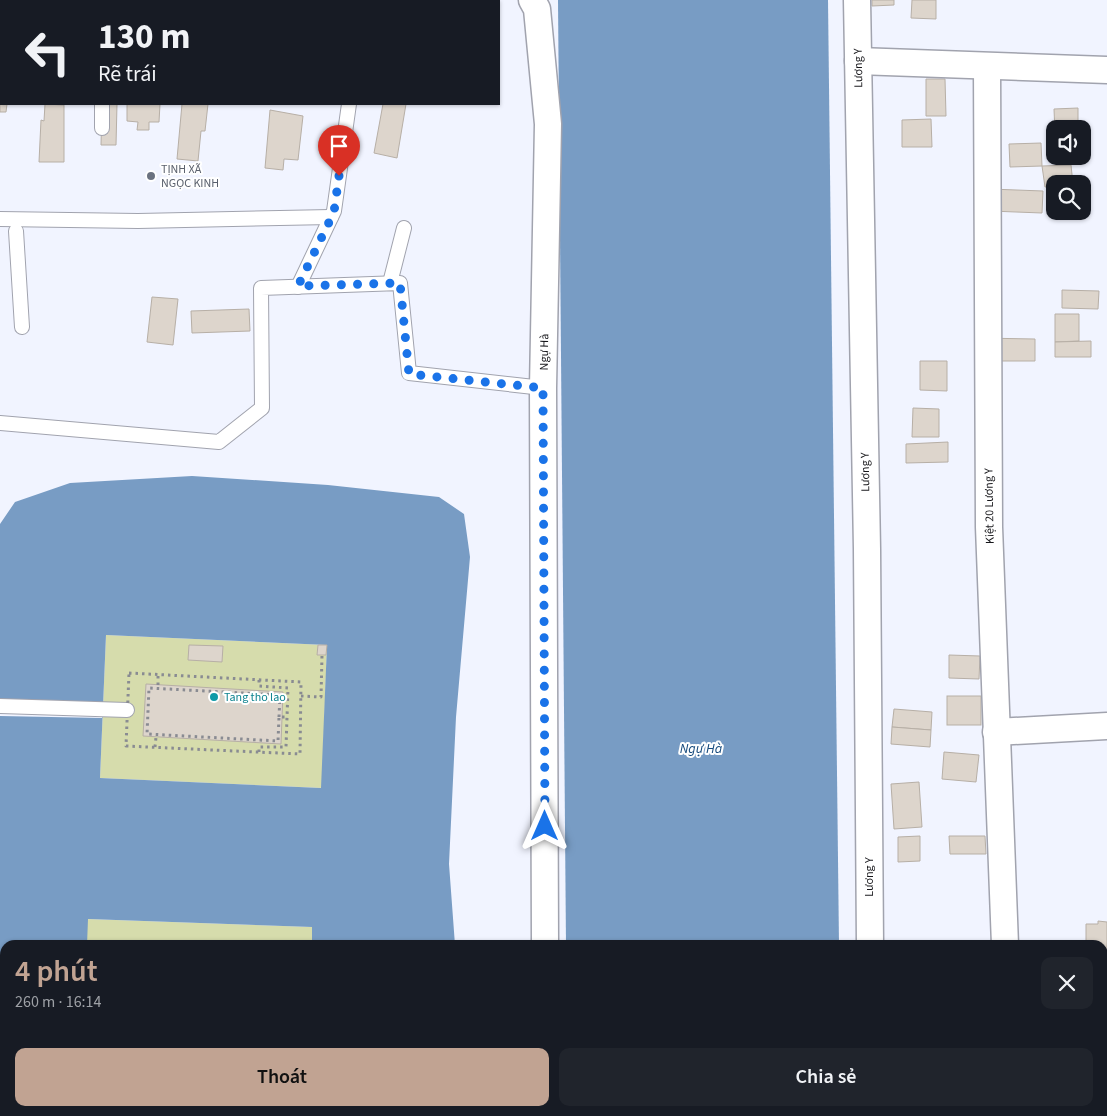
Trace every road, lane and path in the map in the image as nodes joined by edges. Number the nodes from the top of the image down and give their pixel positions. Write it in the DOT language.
graph roads {
  1 [pos="532,0"];
  2 [pos="857,0"];
  3 [pos="858,61"];
  4 [pos="987,67"];
  5 [pos="1107,70"];
  6 [pos="102,105"];
  7 [pos="349,105"];
  8 [pos="102,128"];
  9 [pos="331,217"];
  10 [pos="0,219"];
  11 [pos="404,228"];
  12 [pos="16,230"];
  13 [pos="390,283"];
  14 [pos="298,286"];
  15 [pos="22,327"];
  16 [pos="543,388"];
  17 [pos="0,423"];
  18 [pos="322,655"];
  19 [pos="158,674"];
  20 [pos="259,680"];
  21 [pos="158,685"];
  22 [pos="301,696"];
  23 [pos="0,706"];
  24 [pos="127,710"];
  25 [pos="279,717"];
  26 [pos="286,718"];
  27 [pos="1107,726"];
  28 [pos="996,732"];
  29 [pos="156,737"];
  30 [pos="155,747"];
  31 [pos="259,752"];
  32 [pos="545,940"];
  33 [pos="870,940"];
  34 [pos="1005,940"];
  1 -- 16 [label="street, Ngự Hà"];
  2 -- 3 [label="street, Lương Y"];
  3 -- 4 [label="street"];
  3 -- 33 [label="street, Lương Y"];
  4 -- 5 [label="street"];
  4 -- 28 [label="street, Kiệt 20 Lương Y"];
  6 -- 8 [label="lane"];
  7 -- 9 [label="lane"];
  9 -- 10 [label="lane"];
  9 -- 14 [label="lane"];
  11 -- 13 [label="lane"];
  12 -- 15 [label="lane"];
  13 -- 14 [label="lane"];
  13 -- 16 [label="lane"];
  14 -- 17 [label="lane"];
  16 -- 32 [label="street, Ngự Hà"];
  18 -- 22 [label="path"];
  19 -- 20 [label="path"];
  19 -- 21 [label="path"];
  19 -- 24 [label="path"];
  20 -- 22 [label="path"];
  20 -- 26 [label="path"];
  22 -- 31 [label="path"];
  23 -- 24 [label="lane"];
  24 -- 30 [label="path"];
  25 -- 25 [label="path"];
  25 -- 26 [label="path"];
  26 -- 31 [label="path"];
  27 -- 28 [label="street"];
  28 -- 34 [label="street, Kiệt 20 Lương Y"];
  29 -- 30 [label="path"];
  30 -- 31 [label="path"];
}
